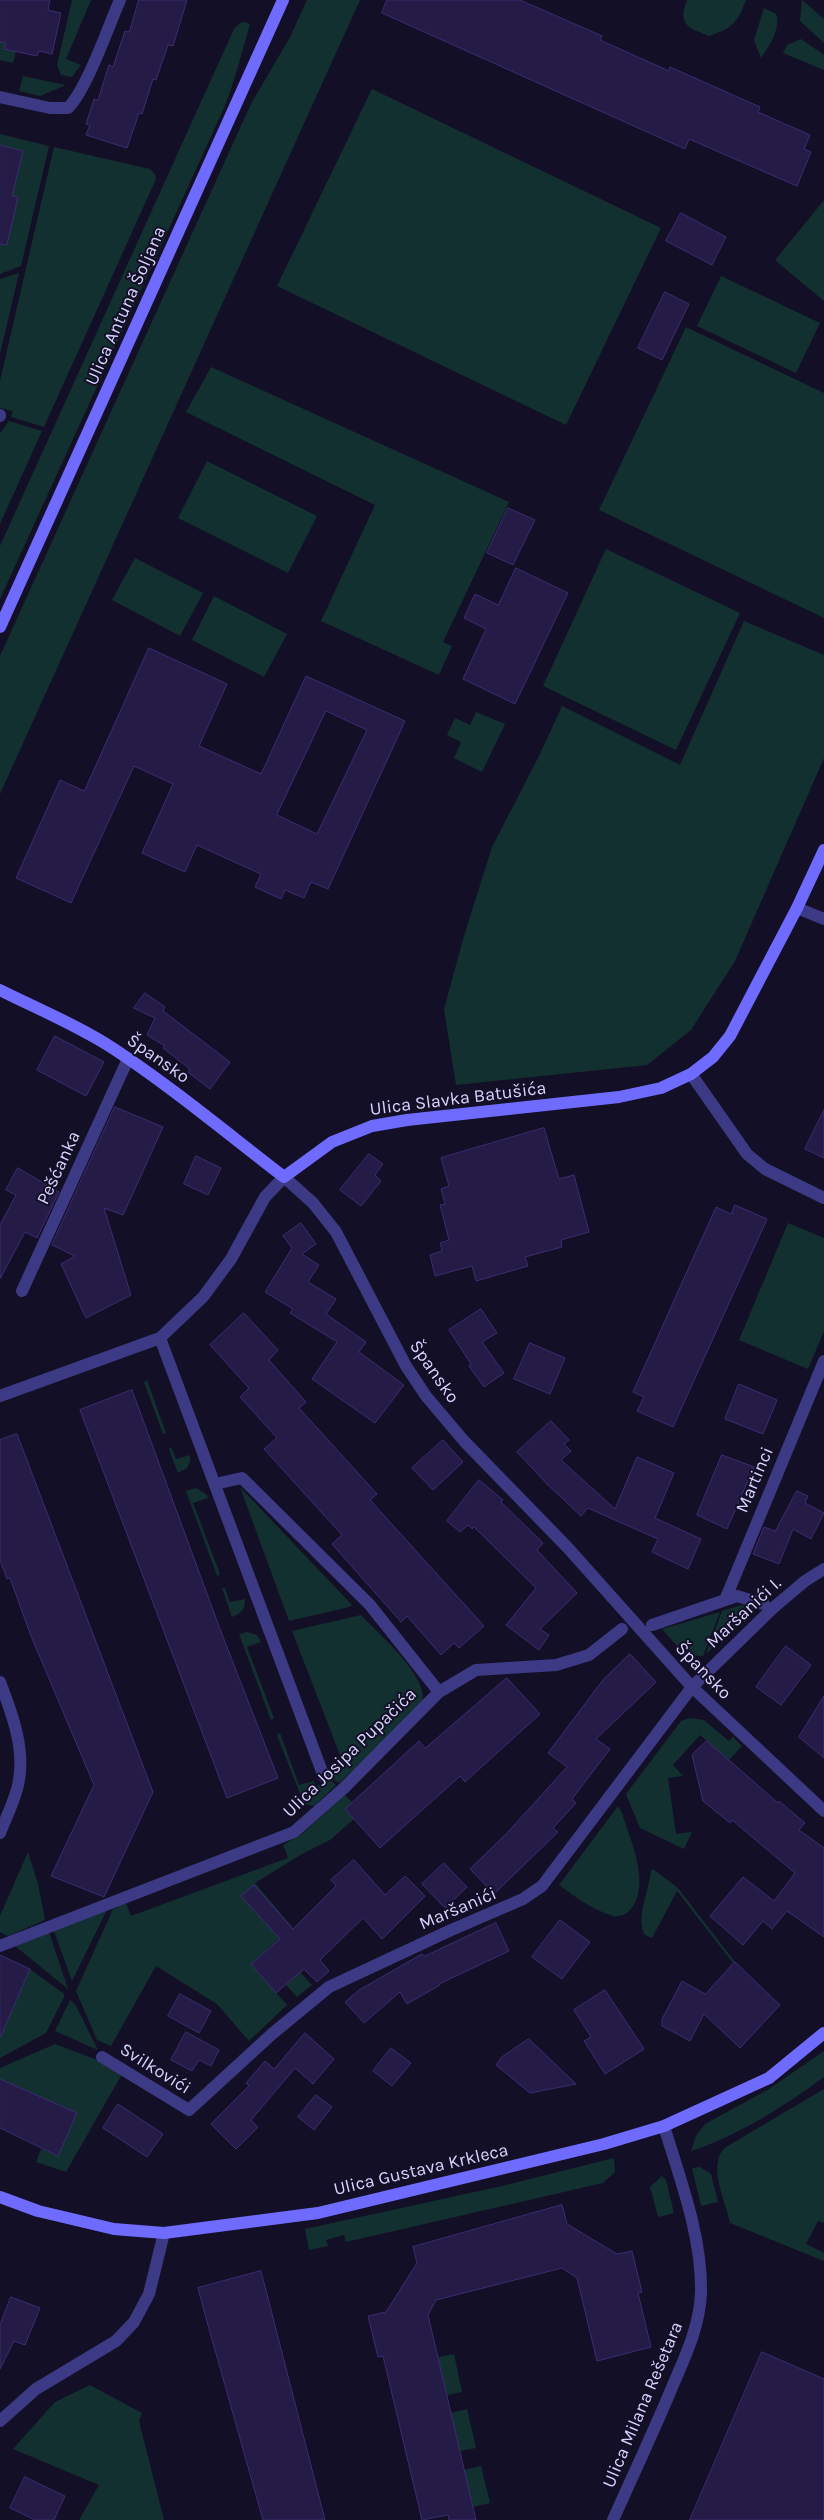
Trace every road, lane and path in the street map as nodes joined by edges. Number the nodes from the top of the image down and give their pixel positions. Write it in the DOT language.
graph roads {
  1 [pos="120,0"];
  2 [pos="283,0"];
  3 [pos="0,96"];
  4 [pos="0,627"];
  5 [pos="824,850"];
  6 [pos="797,908"];
  7 [pos="824,919"];
  8 [pos="0,990"];
  9 [pos="128,1059"];
  10 [pos="691,1074"];
  11 [pos="284,1177"];
  12 [pos="824,1198"];
  13 [pos="22,1291"];
  14 [pos="160,1338"];
  15 [pos="824,1361"];
  16 [pos="821,1374"];
  17 [pos="0,1396"];
  18 [pos="215,1484"];
  19 [pos="824,1569"];
  20 [pos="725,1600"];
  21 [pos="764,1604"];
  22 [pos="652,1625"];
  23 [pos="622,1630"];
  24 [pos="0,1682"];
  25 [pos="692,1687"];
  26 [pos="439,1692"];
  27 [pos="324,1778"];
  28 [pos="824,1811"];
  29 [pos="0,1832"];
  30 [pos="0,1946"];
  31 [pos="824,2033"];
  32 [pos="102,2057"];
  33 [pos="189,2110"];
  34 [pos="664,2126"];
  35 [pos="0,2198"];
  36 [pos="164,2233"];
  37 [pos="0,2421"];
  38 [pos="613,2520"];
  1 -- 3 [label="street"];
  2 -- 4 [label="street, Ulica Antuna Šoljana"];
  5 -- 6 [label="street, Ulica Slavka Batušića"];
  6 -- 7 [label="street"];
  6 -- 10 [label="street, Ulica Slavka Batušića"];
  8 -- 9 [label="street, Špansko"];
  9 -- 11 [label="street, Špansko"];
  9 -- 13 [label="street, Pešćanka"];
  10 -- 11 [label="street, Ulica Slavka Batušića"];
  10 -- 12 [label="street"];
  11 -- 14 [label="street, Ulica Slavka Batušića"];
  11 -- 25 [label="street, Špansko"];
  14 -- 17 [label="street, Ulica Slavka Batušića"];
  14 -- 18 [label="street, Ulica Josipa Pupačića"];
  15 -- 16 [label="street, Martinci"];
  16 -- 20 [label="street, Martinci"];
  18 -- 26 [label="street, Ulica Josipa Pupačića"];
  18 -- 27 [label="street, Ulica Josipa Pupačića"];
  19 -- 25 [label="street, Maršanići I."];
  20 -- 21 [label="street"];
  20 -- 22 [label="street"];
  23 -- 26 [label="street, Ulica Josipa Pupačića"];
  24 -- 29 [label="street"];
  25 -- 28 [label="street, Špansko"];
  25 -- 33 [label="street, Maršanići"];
  26 -- 30 [label="street, Ulica Josipa Pupačića"];
  31 -- 34 [label="street, Ulica Gustava Krkleca"];
  32 -- 33 [label="street, Svilkovići"];
  34 -- 36 [label="street, Ulica Gustava Krkleca"];
  34 -- 38 [label="street, Ulica Milana Rešetara"];
  35 -- 36 [label="street, Ulica Gustava Krkleca"];
  36 -- 37 [label="street"];
}
